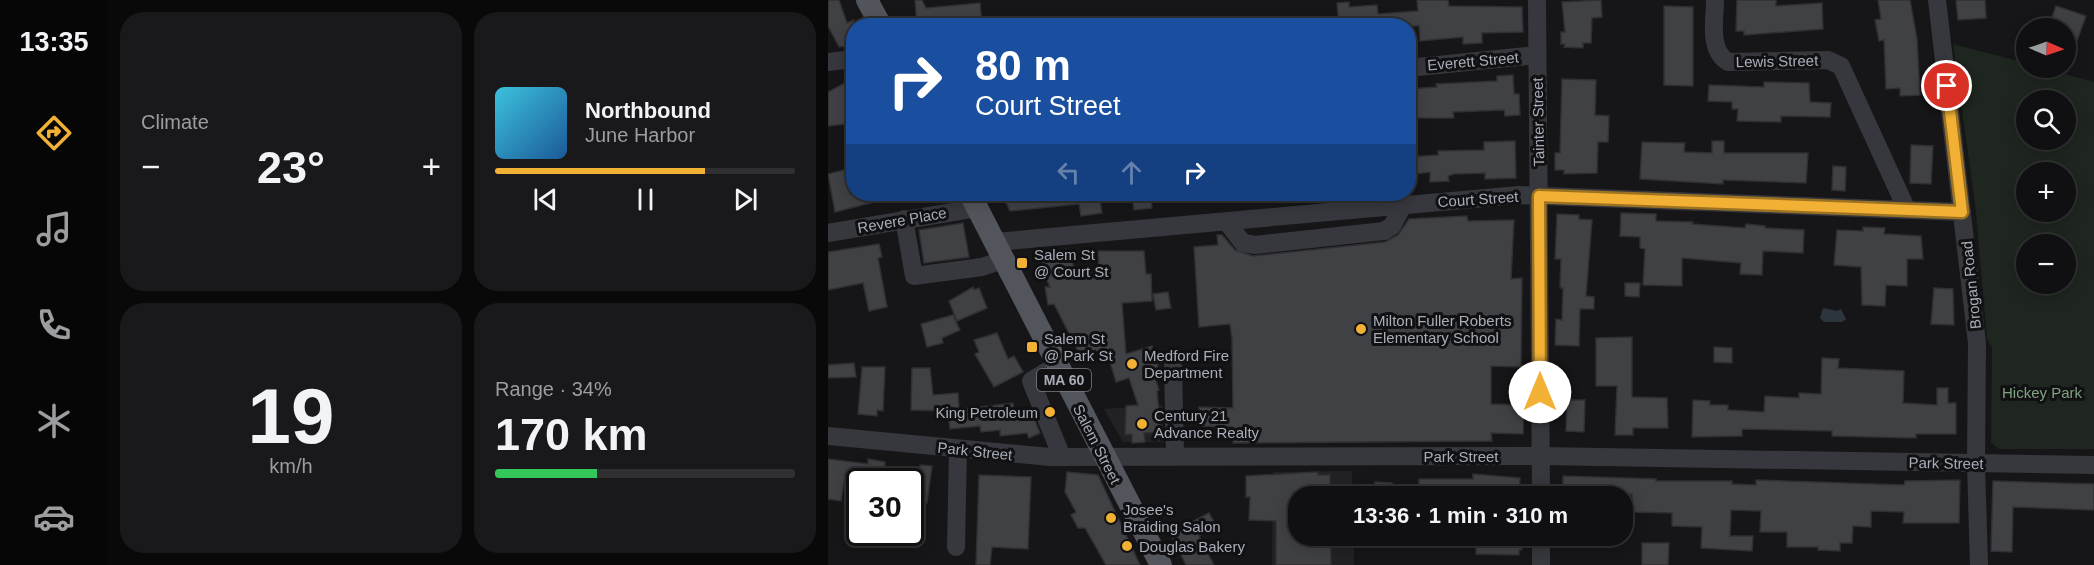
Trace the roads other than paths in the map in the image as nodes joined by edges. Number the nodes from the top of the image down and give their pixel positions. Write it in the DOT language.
graph roads {
  1 [pos="867,0"];
  2 [pos="1537,0"];
  3 [pos="1715,0"];
  4 [pos="1937,0"];
  5 [pos="877,18"];
  6 [pos="1537,55"];
  7 [pos="846,60"];
  8 [pos="828,62"];
  9 [pos="1416,67"];
  10 [pos="1539,196"];
  11 [pos="974,201"];
  12 [pos="1403,205"];
  13 [pos="1907,210"];
  14 [pos="1962,212"];
  15 [pos="904,219"];
  16 [pos="1226,220"];
  17 [pos="828,233"];
  18 [pos="999,251"];
  19 [pos="1057,366"];
  20 [pos="1173,366"];
  21 [pos="828,436"];
  22 [pos="958,450"];
  23 [pos="1540,456"];
  24 [pos="1062,457"];
  25 [pos="1104,457"];
  26 [pos="1175,457"];
  27 [pos="1976,464"];
  28 [pos="2094,465"];
  29 [pos="1541,486"];
  30 [pos="1541,546"];
  31 [pos="956,547"];
  32 [pos="1161,565"];
  33 [pos="1541,565"];
  34 [pos="1979,565"];
  1 -- 5 [label="main road"];
  2 -- 6 [label="street, Tainter Street"];
  3 -- 13 [label="street, Lewis Street"];
  4 -- 14 [label="street, Brogan Road"];
  6 -- 9 [label="street, Everett Street"];
  6 -- 10 [label="street, Tainter Street"];
  7 -- 8 [label="street"];
  10 -- 12 [label="street, Court Street"];
  10 -- 13 [label="street, Court Street"];
  10 -- 23 [label="street, Tainter Street"];
  11 -- 15 [label="street, Revere Place"];
  11 -- 18 [label="main road, Salem Street / MA 60"];
  12 -- 16 [label="street, Court Street"];
  12 -- 16 [label="street"];
  13 -- 14 [label="street, Court Street"];
  14 -- 27 [label="street, Brogan Road"];
  15 -- 17 [label="street, Revere Place"];
  15 -- 18 [label="street, Court Street"];
  16 -- 18 [label="street, Court Street"];
  18 -- 19 [label="main road, Salem Street / MA 60"];
  19 -- 24 [label="street"];
  19 -- 25 [label="main road, Salem Street / MA 60"];
  20 -- 26 [label="street"];
  21 -- 22 [label="street, Park Street"];
  22 -- 24 [label="street, Park Street"];
  22 -- 31 [label="street"];
  23 -- 26 [label="street, Park Street"];
  23 -- 27 [label="street, Park Street"];
  23 -- 29 [label="street, Tainter Street"];
  24 -- 25 [label="street, Park Street"];
  25 -- 26 [label="street, Park Street"];
  25 -- 32 [label="main road, Salem Street / MA 60"];
  27 -- 28 [label="street, Park Street"];
  27 -- 34 [label="street, Brogan Road"];
  30 -- 33 [label="street"];
}
